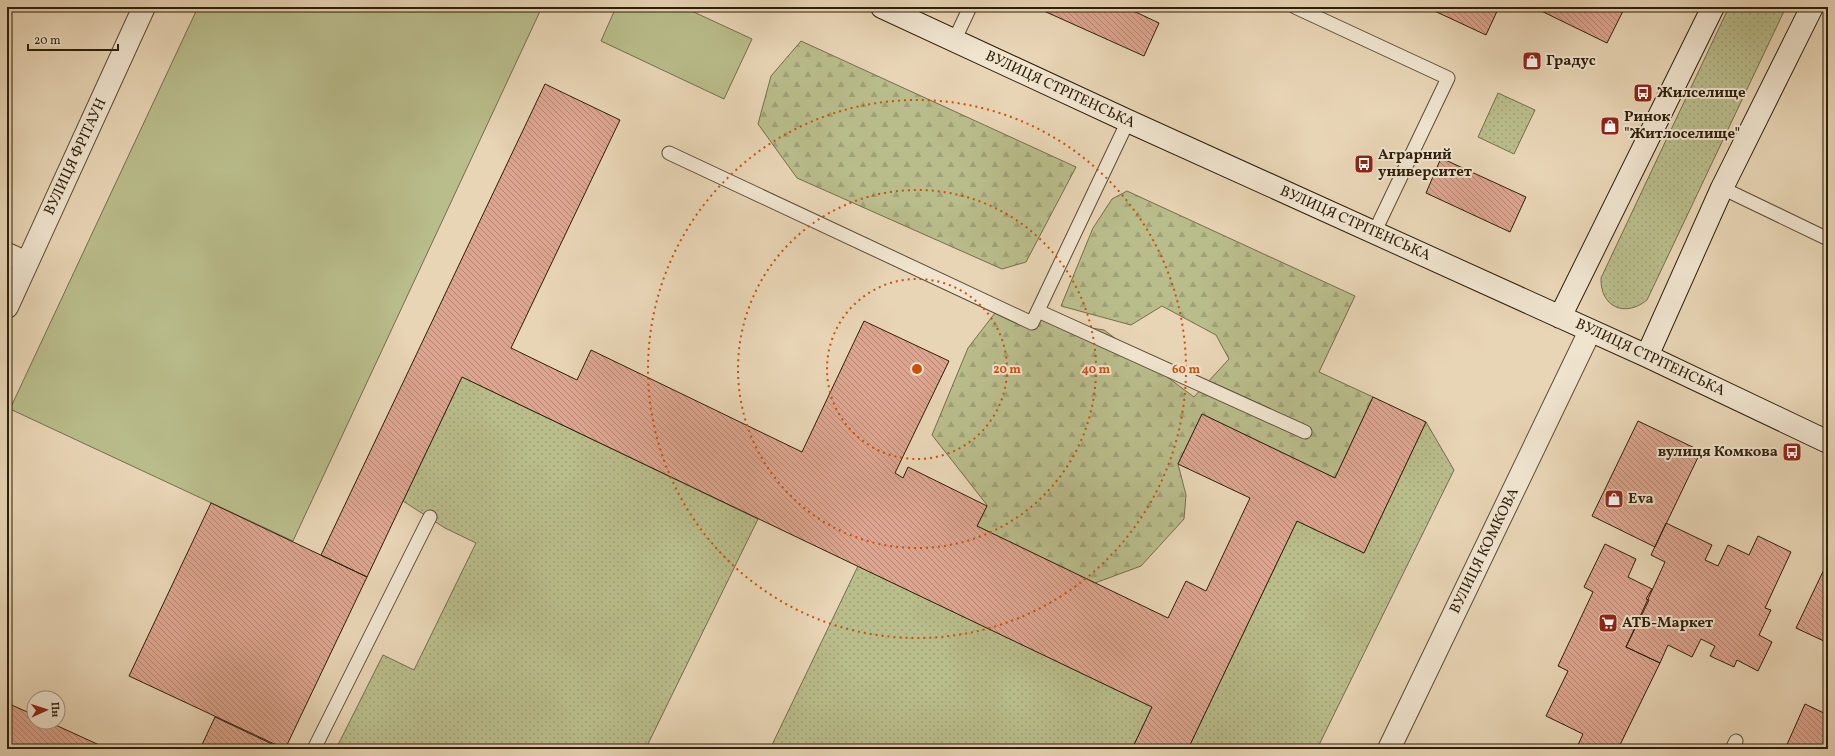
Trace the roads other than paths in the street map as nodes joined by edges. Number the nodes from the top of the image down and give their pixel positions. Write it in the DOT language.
graph roads {
  1 [pos="144,7"];
  2 [pos="882,7"];
  3 [pos="970,7"];
  4 [pos="1295,7"];
  5 [pos="1713,7"];
  6 [pos="1812,7"];
  7 [pos="954,41"];
  8 [pos="1128,121"];
  9 [pos="669,153"];
  10 [pos="1722,188"];
  11 [pos="1374,233"];
  12 [pos="1828,239"];
  13 [pos="7,254"];
  14 [pos="27,264"];
  15 [pos="7,307"];
  16 [pos="1038,311"];
  17 [pos="1560,317"];
  18 [pos="1590,331"];
  19 [pos="1647,356"];
  20 [pos="1305,432"];
  21 [pos="1828,442"];
  22 [pos="430,517"];
  23 [pos="314,749"];
  24 [pos="1389,749"];
  1 -- 14 [label="street, ВУЛИЦЯ ФРІТАУН"];
  2 -- 7 [label="street, ВУЛИЦЯ СТРІТЕНСЬКА"];
  3 -- 7 [label="lane"];
  4 -- 11 [label="lane"];
  5 -- 17 [label="street"];
  6 -- 10 [label="street"];
  7 -- 8 [label="street, ВУЛИЦЯ СТРІТЕНСЬКА"];
  8 -- 11 [label="street, ВУЛИЦЯ СТРІТЕНСЬКА"];
  8 -- 16 [label="lane"];
  9 -- 16 [label="lane"];
  10 -- 12 [label="lane"];
  10 -- 19 [label="street"];
  11 -- 17 [label="street, ВУЛИЦЯ СТРІТЕНСЬКА"];
  13 -- 14 [label="street"];
  14 -- 15 [label="street, ВУЛИЦЯ ФРІТАУН"];
  16 -- 20 [label="lane"];
  17 -- 18 [label="street, ВУЛИЦЯ СТРІТЕНСЬКА"];
  18 -- 19 [label="street, ВУЛИЦЯ СТРІТЕНСЬКА"];
  18 -- 24 [label="street, ВУЛИЦЯ КОМКОВА"];
  19 -- 21 [label="street, ВУЛИЦЯ СТРІТЕНСЬКА"];
  22 -- 23 [label="lane"];
}
